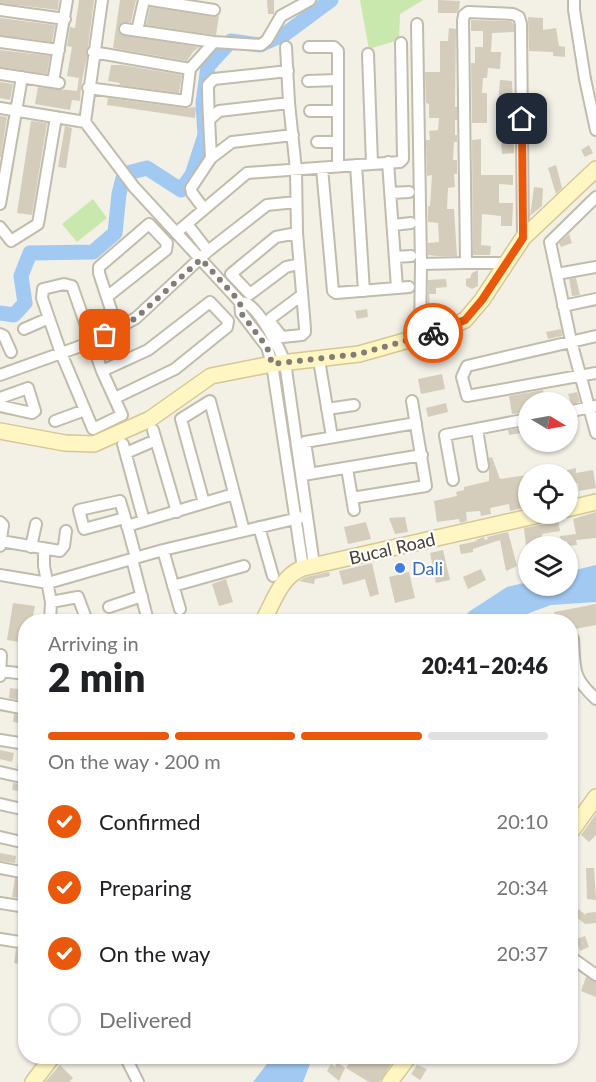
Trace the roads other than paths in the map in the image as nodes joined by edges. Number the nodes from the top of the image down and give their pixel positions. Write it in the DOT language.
graph roads {
  1 [pos="67,0"];
  2 [pos="102,0"];
  3 [pos="144,0"];
  4 [pos="151,0"];
  5 [pos="310,0"];
  6 [pos="574,0"];
  7 [pos="194,3"];
  8 [pos="0,10"];
  9 [pos="214,10"];
  10 [pos="65,19"];
  11 [pos="417,24"];
  12 [pos="125,29"];
  13 [pos="138,31"];
  14 [pos="0,42"];
  15 [pos="214,42"];
  16 [pos="401,43"];
  17 [pos="286,47"];
  18 [pos="309,47"];
  19 [pos="59,50"];
  20 [pos="93,52"];
  21 [pos="368,54"];
  22 [pos="190,69"];
  23 [pos="288,71"];
  24 [pos="0,74"];
  25 [pos="22,77"];
  26 [pos="338,80"];
  27 [pos="308,81"];
  28 [pos="88,88"];
  29 [pos="289,103"];
  30 [pos="0,108"];
  31 [pos="17,110"];
  32 [pos="310,111"];
  33 [pos="338,111"];
  34 [pos="56,117"];
  35 [pos="210,119"];
  36 [pos="85,122"];
  37 [pos="596,130"];
  38 [pos="293,135"];
  39 [pos="317,142"];
  40 [pos="338,142"];
  41 [pos="211,158"];
  42 [pos="388,162"];
  43 [pos="372,163"];
  44 [pos="356,165"];
  45 [pos="338,166"];
  46 [pos="322,168"];
  47 [pos="596,169"];
  48 [pos="296,170"];
  49 [pos="409,192"];
  50 [pos="391,193"];
  51 [pos="596,197"];
  52 [pos="296,202"];
  53 [pos="0,204"];
  54 [pos="204,209"];
  55 [pos="411,223"];
  56 [pos="186,224"];
  57 [pos="393,225"];
  58 [pos="0,227"];
  59 [pos="176,233"];
  60 [pos="297,233"];
  61 [pos="523,238"];
  62 [pos="204,255"];
  63 [pos="395,256"];
  64 [pos="411,256"];
  65 [pos="466,263"];
  66 [pos="506,263"];
  67 [pos="299,264"];
  68 [pos="421,264"];
  69 [pos="596,267"];
  70 [pos="231,274"];
  71 [pos="557,274"];
  72 [pos="220,280"];
  73 [pos="364,291"];
  74 [pos="302,295"];
  75 [pos="108,296"];
  76 [pos="596,299"];
  77 [pos="563,306"];
  78 [pos="49,318"];
  79 [pos="117,328"];
  80 [pos="24,329"];
  81 [pos="0,334"];
  82 [pos="420,336"];
  83 [pos="596,336"];
  84 [pos="571,341"];
  85 [pos="92,342"];
  86 [pos="11,352"];
  87 [pos="61,353"];
  88 [pos="278,363"];
  89 [pos="320,366"];
  90 [pos="102,371"];
  91 [pos="596,373"];
  92 [pos="0,375"];
  93 [pos="581,376"];
  94 [pos="0,398"];
  95 [pos="115,399"];
  96 [pos="412,401"];
  97 [pos="354,405"];
  98 [pos="0,406"];
  99 [pos="592,407"];
  100 [pos="327,409"];
  101 [pos="85,410"];
  102 [pos="55,421"];
  103 [pos="518,421"];
  104 [pos="416,423"];
  105 [pos="477,429"];
  106 [pos="0,431"];
  107 [pos="596,433"];
  108 [pos="332,437"];
  109 [pos="422,455"];
  110 [pos="483,466"];
  111 [pos="347,468"];
  112 [pos="306,475"];
  113 [pos="289,478"];
  114 [pos="453,480"];
  115 [pos="234,494"];
  116 [pos="352,498"];
  117 [pos="596,502"];
  118 [pos="204,503"];
  119 [pos="578,506"];
  120 [pos="354,510"];
  121 [pos="177,512"];
  122 [pos="307,516"];
  123 [pos="296,518"];
  124 [pos="518,520"];
  125 [pos="144,521"];
  126 [pos="0,522"];
  127 [pos="36,524"];
  128 [pos="260,527"];
  129 [pos="66,531"];
  130 [pos="244,531"];
  131 [pos="1,541"];
  132 [pos="0,546"];
  133 [pos="31,546"];
  134 [pos="44,549"];
  135 [pos="163,550"];
  136 [pos="134,559"];
  137 [pos="244,566"];
  138 [pos="309,566"];
  139 [pos="0,575"];
  140 [pos="273,576"];
  141 [pos="48,583"];
  142 [pos="173,586"];
  143 [pos="142,596"];
  144 [pos="51,602"];
  145 [pos="109,608"];
  146 [pos="180,609"];
  147 [pos="50,614"];
  148 [pos="84,614"];
  149 [pos="146,614"];
  150 [pos="267,614"];
  151 [pos="1,655"];
  152 [pos="0,671"];
  153 [pos="18,673"];
  154 [pos="578,677"];
  155 [pos="0,678"];
  156 [pos="596,699"];
  157 [pos="0,704"];
  158 [pos="18,708"];
  159 [pos="0,740"];
  160 [pos="18,743"];
  161 [pos="0,772"];
  162 [pos="18,776"];
  163 [pos="596,798"];
  164 [pos="0,804"];
  165 [pos="18,808"];
  166 [pos="578,822"];
  167 [pos="0,837"];
  168 [pos="18,841"];
  169 [pos="0,868"];
  170 [pos="18,871"];
  171 [pos="0,903"];
  172 [pos="18,906"];
  173 [pos="0,939"];
  174 [pos="18,942"];
  175 [pos="578,962"];
  176 [pos="596,975"];
  177 [pos="47,1064"];
  178 [pos="129,1064"];
  179 [pos="403,1064"];
  180 [pos="33,1082"];
  181 [pos="138,1082"];
  182 [pos="390,1082"];
  1 -- 10 [label="street"];
  2 -- 20 [label="street"];
  3 -- 13 [label="street"];
  4 -- 7 [label="street"];
  5 -- 15 [label="street"];
  6 -- 37 [label="street"];
  7 -- 9 [label="street"];
  8 -- 10 [label="street"];
  10 -- 19 [label="street"];
  11 -- 68 [label="street"];
  12 -- 13 [label="street"];
  13 -- 15 [label="street"];
  14 -- 19 [label="street"];
  15 -- 22 [label="street"];
  16 -- 42 [label="street"];
  17 -- 23 [label="street"];
  18 -- 26 [label="street"];
  19 -- 25 [label="street"];
  20 -- 22 [label="street"];
  20 -- 28 [label="street"];
  21 -- 43 [label="street"];
  22 -- 28 [label="street"];
  23 -- 29 [label="street"];
  23 -- 35 [label="street"];
  24 -- 25 [label="street"];
  25 -- 31 [label="street"];
  26 -- 27 [label="street"];
  26 -- 33 [label="street"];
  28 -- 36 [label="street"];
  29 -- 35 [label="street"];
  29 -- 38 [label="street"];
  30 -- 31 [label="street"];
  31 -- 34 [label="street"];
  31 -- 53 [label="street"];
  32 -- 33 [label="street"];
  33 -- 40 [label="street"];
  34 -- 36 [label="street"];
  34 -- 58 [label="street"];
  35 -- 41 [label="street"];
  36 -- 59 [label="street"];
  38 -- 41 [label="street"];
  38 -- 48 [label="street"];
  39 -- 40 [label="street"];
  40 -- 45 [label="street"];
  41 -- 54 [label="street"];
  42 -- 43 [label="street"];
  42 -- 50 [label="street"];
  43 -- 44 [label="street"];
  44 -- 45 [label="street"];
  44 -- 73 [label="street"];
  45 -- 46 [label="street"];
  46 -- 48 [label="street"];
  46 -- 73 [label="street"];
  47 -- 61 [label="street"];
  48 -- 52 [label="street"];
  48 -- 54 [label="street"];
  49 -- 50 [label="street"];
  50 -- 57 [label="street"];
  51 -- 71 [label="street"];
  52 -- 60 [label="street"];
  52 -- 62 [label="street"];
  54 -- 56 [label="street"];
  55 -- 57 [label="street"];
  56 -- 59 [label="street"];
  56 -- 62 [label="street"];
  57 -- 63 [label="street"];
  59 -- 62 [label="street"];
  60 -- 67 [label="street"];
  60 -- 70 [label="street"];
  61 -- 65 [label="street"];
  61 -- 66 [label="street"];
  62 -- 72 [label="street"];
  62 -- 79 [label="street"];
  63 -- 64 [label="street"];
  63 -- 73 [label="street"];
  65 -- 66 [label="street"];
  65 -- 68 [label="street"];
  66 -- 82 [label="street"];
  67 -- 70 [label="street"];
  67 -- 74 [label="street"];
  68 -- 82 [label="street"];
  69 -- 71 [label="street"];
  70 -- 72 [label="street"];
  71 -- 77 [label="street"];
  72 -- 88 [label="street"];
  75 -- 75 [label="street"];
  75 -- 79 [label="street"];
  76 -- 77 [label="street"];
  77 -- 84 [label="street"];
  78 -- 80 [label="street"];
  78 -- 85 [label="street"];
  78 -- 87 [label="street"];
  79 -- 85 [label="street"];
  81 -- 86 [label="street"];
  82 -- 88 [label="street"];
  83 -- 84 [label="street"];
  84 -- 93 [label="street"];
  84 -- 93 [label="street"];
  85 -- 87 [label="street"];
  85 -- 90 [label="street"];
  87 -- 92 [label="street"];
  87 -- 101 [label="street"];
  88 -- 106 [label="street"];
  88 -- 112 [label="street"];
  88 -- 113 [label="street"];
  89 -- 100 [label="street"];
  90 -- 95 [label="street"];
  90 -- 95 [label="street"];
  91 -- 93 [label="street"];
  93 -- 99 [label="street"];
  94 -- 98 [label="street"];
  95 -- 101 [label="street"];
  96 -- 104 [label="street"];
  97 -- 100 [label="street"];
  99 -- 107 [label="street"];
  100 -- 108 [label="street"];
  101 -- 102 [label="street"];
  103 -- 105 [label="street"];
  104 -- 108 [label="street"];
  104 -- 109 [label="street"];
  105 -- 110 [label="street"];
  105 -- 114 [label="street"];
  108 -- 112 [label="street"];
  109 -- 111 [label="street"];
  109 -- 116 [label="street"];
  111 -- 112 [label="street"];
  111 -- 116 [label="street"];
  112 -- 113 [label="street"];
  112 -- 122 [label="street"];
  113 -- 123 [label="street"];
  115 -- 118 [label="street"];
  115 -- 118 [label="street"];
  115 -- 130 [label="street"];
  116 -- 120 [label="street"];
  117 -- 119 [label="street"];
  118 -- 121 [label="street"];
  121 -- 125 [label="street"];
  121 -- 125 [label="street"];
  122 -- 123 [label="street"];
  122 -- 138 [label="street"];
  123 -- 128 [label="street"];
  123 -- 138 [label="street"];
  124 -- 138 [label="street, Bucal Road"];
  125 -- 136 [label="street"];
  126 -- 131 [label="street"];
  127 -- 133 [label="street"];
  128 -- 130 [label="street"];
  128 -- 140 [label="street"];
  129 -- 134 [label="street"];
  130 -- 135 [label="street"];
  131 -- 132 [label="street"];
  131 -- 133 [label="street"];
  133 -- 134 [label="street"];
  134 -- 141 [label="street"];
  135 -- 136 [label="street"];
  135 -- 142 [label="street"];
  136 -- 141 [label="street"];
  136 -- 143 [label="street"];
  137 -- 142 [label="street"];
  138 -- 150 [label="street, Bucal Road"];
  139 -- 141 [label="street"];
  141 -- 144 [label="street"];
  142 -- 146 [label="street"];
  143 -- 145 [label="street"];
  143 -- 149 [label="street"];
  144 -- 147 [label="street"];
  144 -- 148 [label="street"];
  151 -- 152 [label="street"];
  152 -- 153 [label="street"];
  152 -- 155 [label="street"];
  154 -- 156 [label="street"];
  157 -- 158 [label="street"];
  159 -- 160 [label="street"];
  161 -- 162 [label="street"];
  163 -- 166 [label="street"];
  164 -- 165 [label="street"];
  167 -- 168 [label="street"];
  169 -- 170 [label="street"];
  171 -- 172 [label="street"];
  173 -- 174 [label="street"];
  175 -- 176 [label="street"];
  177 -- 180 [label="street"];
  178 -- 181 [label="street"];
  179 -- 182 [label="street"];
}
